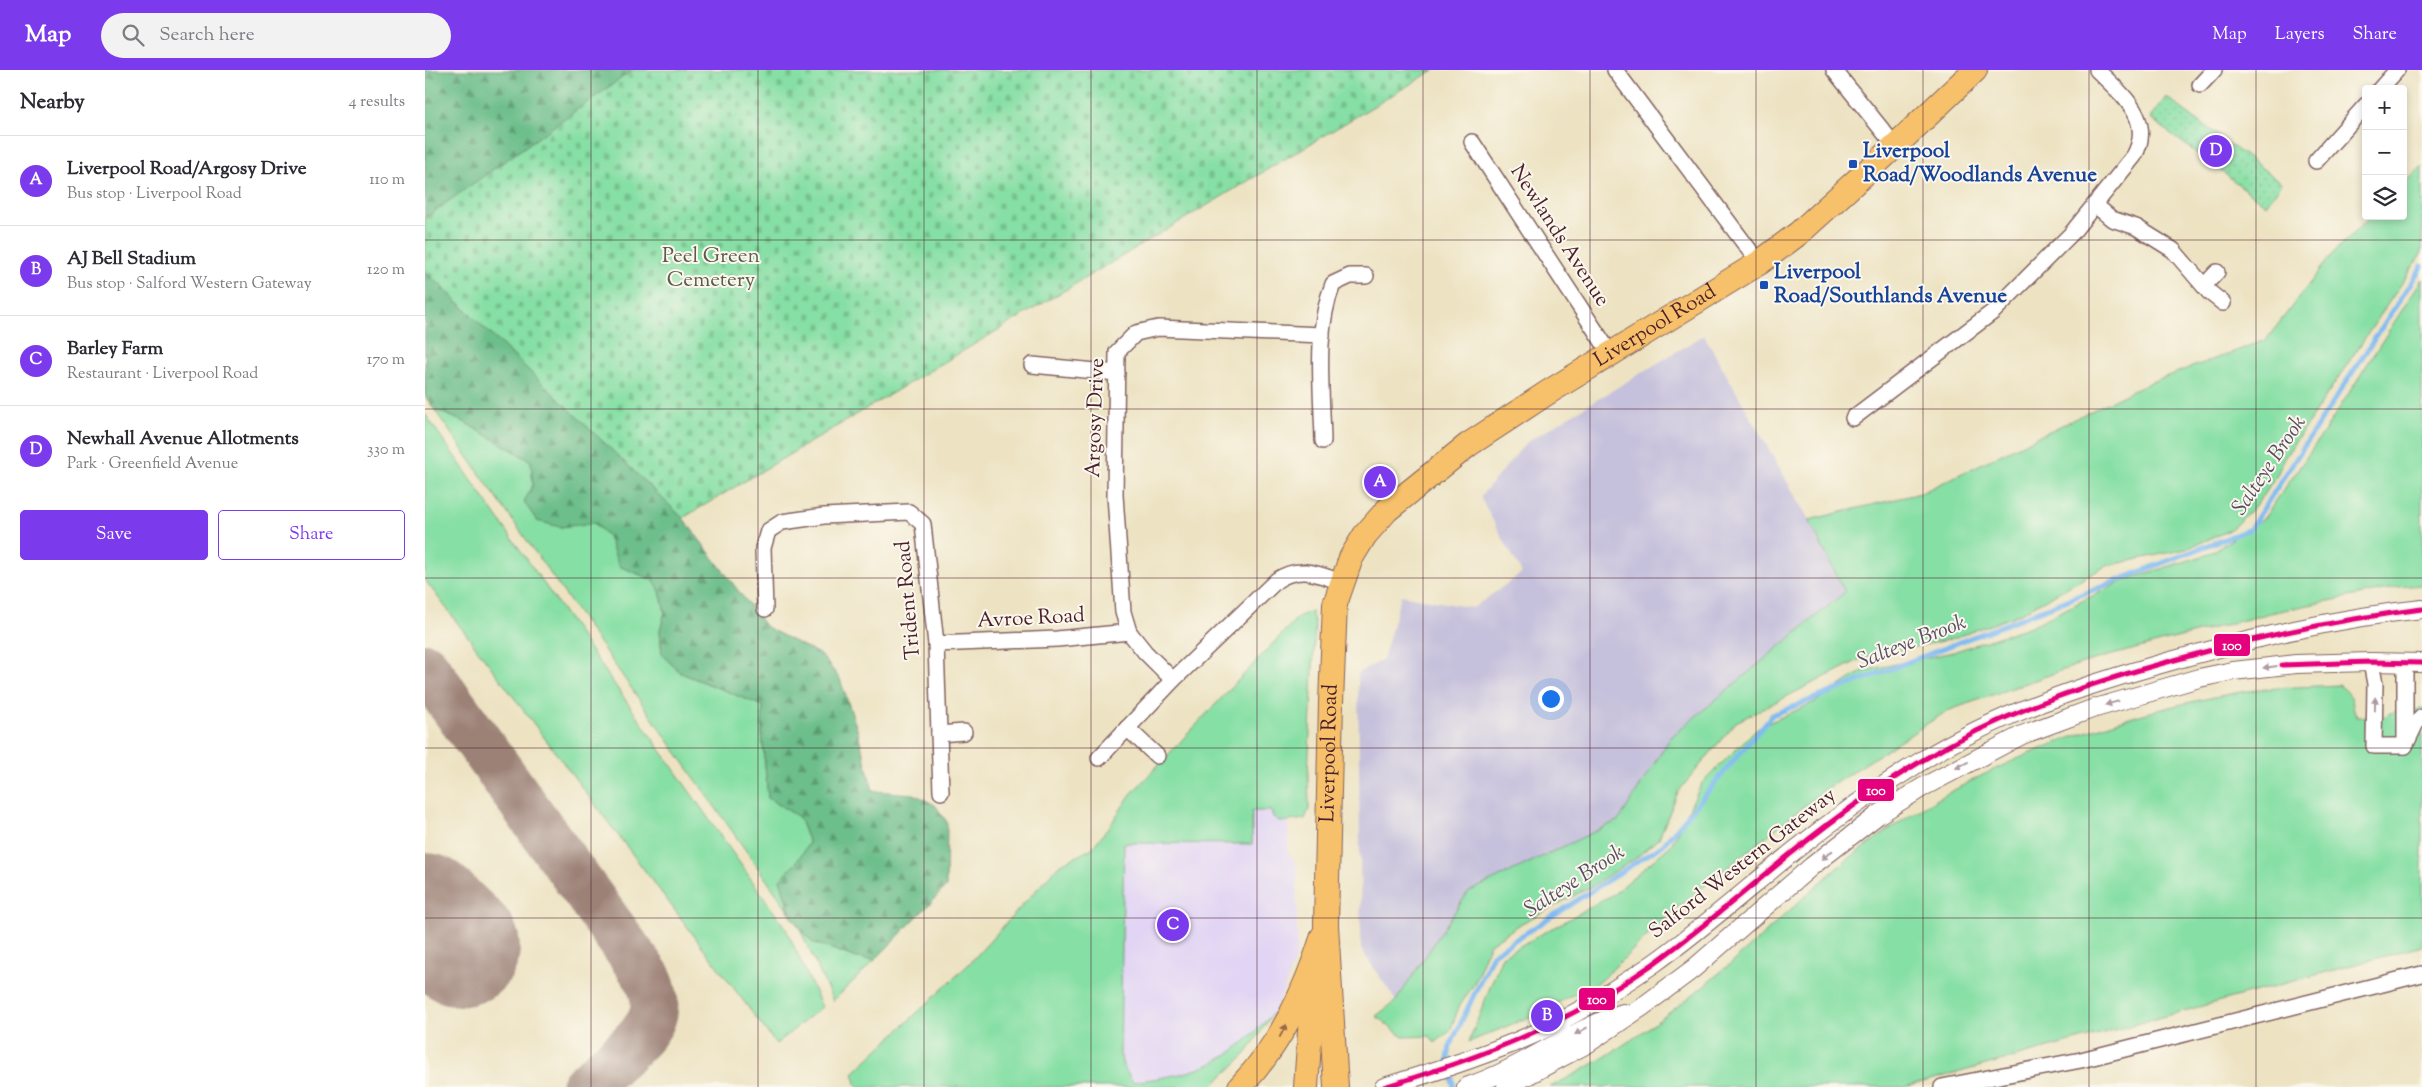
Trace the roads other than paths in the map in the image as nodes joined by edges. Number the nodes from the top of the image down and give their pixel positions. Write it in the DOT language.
graph roads {
  1 [pos="1615,70"];
  2 [pos="1834,70"];
  3 [pos="1975,70"];
  4 [pos="2097,70"];
  5 [pos="2214,70"];
  6 [pos="2397,70"];
  7 [pos="2200,85"];
  8 [pos="2384,85"];
  9 [pos="2362,109"];
  10 [pos="1472,142"];
  11 [pos="1895,146"];
  12 [pos="2316,161"];
  13 [pos="2095,205"];
  14 [pos="1759,263"];
  15 [pos="2217,272"];
  16 [pos="1366,276"];
  17 [pos="2204,286"];
  18 [pos="2223,303"];
  19 [pos="1322,335"];
  20 [pos="1611,354"];
  21 [pos="1033,364"];
  22 [pos="1117,373"];
  23 [pos="1853,418"];
  24 [pos="1323,441"];
  25 [pos="1341,582"];
  26 [pos="765,609"];
  27 [pos="2422,609"];
  28 [pos="1129,632"];
  29 [pos="936,644"];
  30 [pos="2371,662"];
  31 [pos="2413,663"];
  32 [pos="1173,680"];
  33 [pos="2422,717"];
  34 [pos="1127,728"];
  35 [pos="964,732"];
  36 [pos="939,734"];
  37 [pos="2405,746"];
  38 [pos="1157,756"];
  39 [pos="1099,758"];
  40 [pos="941,792"];
  41 [pos="1326,925"];
  42 [pos="2422,974"];
  43 [pos="1642,1007"];
  44 [pos="1470,1086"];
  45 [pos="1240,1087"];
  46 [pos="1306,1087"];
  47 [pos="1336,1087"];
  48 [pos="1384,1087"];
  49 [pos="1506,1087"];
  50 [pos="1942,1087"];
  1 -- 14 [label="street"];
  2 -- 11 [label="street"];
  3 -- 11 [label="highway, Liverpool Road"];
  4 -- 13 [label="street"];
  5 -- 7 [label="street"];
  6 -- 8 [label="street"];
  9 -- 12 [label="street"];
  10 -- 20 [label="street, Newlands Avenue"];
  11 -- 14 [label="highway, Liverpool Road"];
  13 -- 17 [label="street"];
  13 -- 23 [label="street"];
  14 -- 20 [label="highway, Liverpool Road"];
  15 -- 17 [label="street"];
  16 -- 19 [label="street"];
  17 -- 18 [label="street"];
  19 -- 22 [label="street, Argosy Drive"];
  19 -- 24 [label="street"];
  20 -- 25 [label="highway, Liverpool Road"];
  21 -- 22 [label="street"];
  22 -- 28 [label="street, Argosy Drive"];
  25 -- 32 [label="street"];
  25 -- 41 [label="highway, Liverpool Road"];
  26 -- 29 [label="street, Trident Road"];
  27 -- 48 [label="street, Salford Western Gateway"];
  28 -- 29 [label="street, Avroe Road"];
  28 -- 32 [label="street, Argosy Drive"];
  29 -- 36 [label="street, Trident Road"];
  30 -- 31 [label="street, Salford Western Gateway"];
  37 -- 30 [label="street, one-way"];
  30 -- 43 [label="street, Salford Western Gateway, one-way"];
  31 -- 37 [label="street"];
  32 -- 34 [label="street"];
  33 -- 37 [label="street"];
  34 -- 38 [label="street"];
  34 -- 39 [label="street"];
  35 -- 36 [label="street"];
  36 -- 40 [label="street, Trident Road"];
  45 -- 41 [label="highway, one-way"];
  41 -- 46 [label="highway, Liverpool Road"];
  41 -- 47 [label="highway, Liverpool Road"];
  42 -- 50 [label="street"];
  43 -- 44 [label="street, one-way"];
  43 -- 49 [label="street, Salford Western Gateway"];
}
